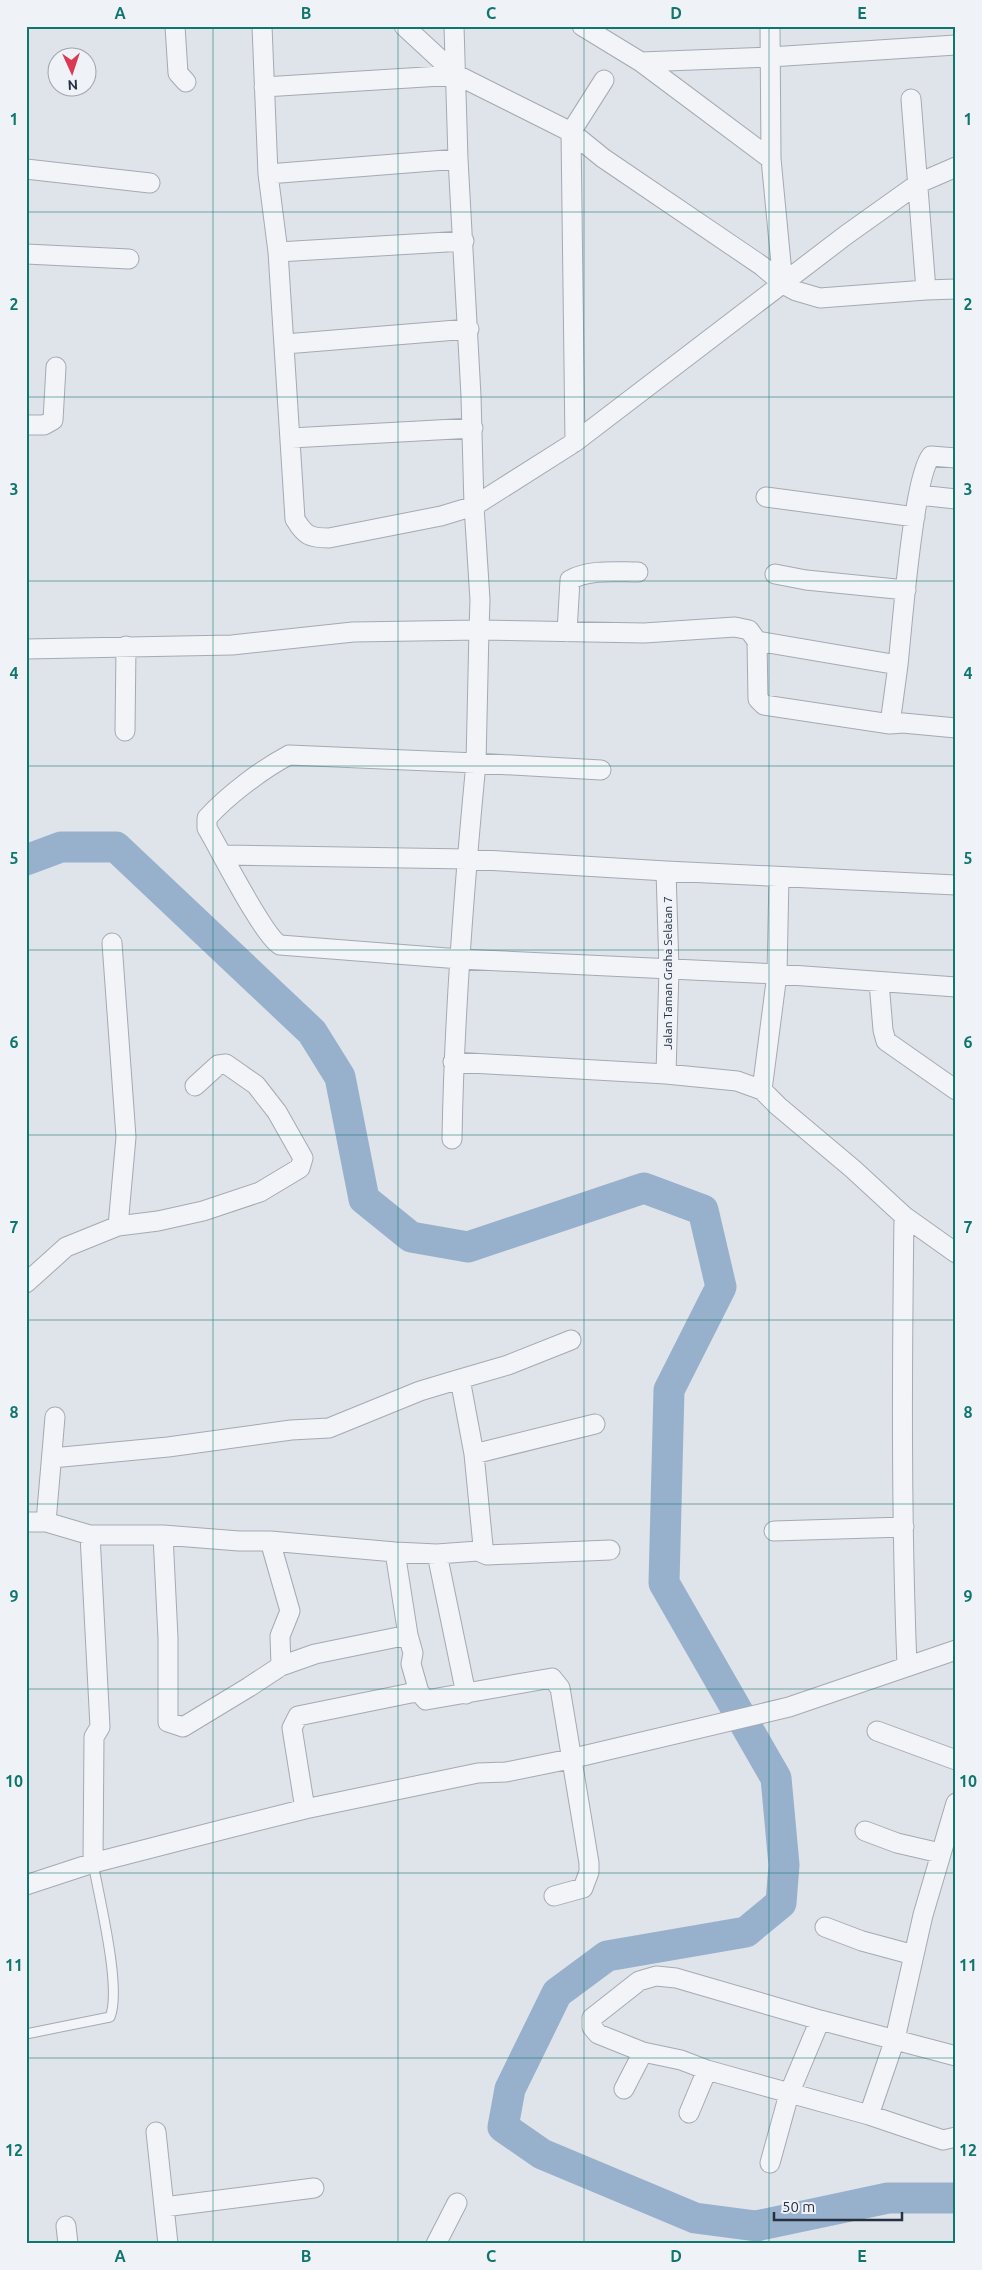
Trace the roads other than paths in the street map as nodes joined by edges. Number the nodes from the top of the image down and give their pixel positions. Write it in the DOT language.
graph roads {
  1 [pos="175,26"];
  2 [pos="262,26"];
  3 [pos="404,26"];
  4 [pos="454,26"];
  5 [pos="582,26"];
  6 [pos="770,26"];
  7 [pos="956,46"];
  8 [pos="770,57"];
  9 [pos="641,62"];
  10 [pos="457,75"];
  11 [pos="604,80"];
  12 [pos="186,82"];
  13 [pos="264,86"];
  14 [pos="911,99"];
  15 [pos="571,132"];
  16 [pos="458,159"];
  17 [pos="771,159"];
  18 [pos="956,167"];
  19 [pos="26,169"];
  20 [pos="268,174"];
  21 [pos="150,183"];
  22 [pos="919,183"];
  23 [pos="464,241"];
  24 [pos="278,252"];
  25 [pos="26,254"];
  26 [pos="128,259"];
  27 [pos="783,284"];
  28 [pos="956,289"];
  29 [pos="926,290"];
  30 [pos="468,329"];
  31 [pos="285,344"];
  32 [pos="56,367"];
  33 [pos="26,425"];
  34 [pos="472,428"];
  35 [pos="291,438"];
  36 [pos="574,442"];
  37 [pos="956,458"];
  38 [pos="919,494"];
  39 [pos="766,498"];
  40 [pos="956,499"];
  41 [pos="474,506"];
  42 [pos="915,516"];
  43 [pos="638,572"];
  44 [pos="775,574"];
  45 [pos="906,590"];
  46 [pos="479,630"];
  47 [pos="567,632"];
  48 [pos="757,641"];
  49 [pos="126,646"];
  50 [pos="26,650"];
  51 [pos="898,665"];
  52 [pos="955,723"];
  53 [pos="890,724"];
  54 [pos="126,731"];
  55 [pos="476,763"];
  56 [pos="601,770"];
  57 [pos="223,855"];
  58 [pos="467,859"];
  59 [pos="666,871"];
  60 [pos="778,877"];
  61 [pos="956,885"];
  62 [pos="112,942"];
  63 [pos="460,959"];
  64 [pos="668,969"];
  65 [pos="776,974"];
  66 [pos="879,982"];
  67 [pos="956,987"];
  68 [pos="453,1062"];
  69 [pos="666,1074"];
  70 [pos="195,1086"];
  71 [pos="762,1090"];
  72 [pos="956,1090"];
  73 [pos="452,1139"];
  74 [pos="904,1216"];
  75 [pos="118,1226"];
  76 [pos="956,1252"];
  77 [pos="26,1283"];
  78 [pos="571,1340"];
  79 [pos="460,1379"];
  80 [pos="55,1417"];
  81 [pos="595,1424"];
  82 [pos="474,1454"];
  83 [pos="52,1458"];
  84 [pos="26,1522"];
  85 [pos="46,1522"];
  86 [pos="904,1527"];
  87 [pos="774,1531"];
  88 [pos="90,1535"];
  89 [pos="163,1535"];
  90 [pos="270,1541"];
  91 [pos="610,1550"];
  92 [pos="478,1551"];
  93 [pos="395,1552"];
  94 [pos="437,1554"];
  95 [pos="408,1635"];
  96 [pos="956,1650"];
  97 [pos="281,1666"];
  98 [pos="907,1666"];
  99 [pos="419,1692"];
  100 [pos="466,1694"];
  101 [pos="877,1731"];
  102 [pos="570,1759"];
  103 [pos="956,1760"];
  104 [pos="956,1803"];
  105 [pos="305,1809"];
  106 [pos="865,1831"];
  107 [pos="940,1853"];
  108 [pos="94,1863"];
  109 [pos="26,1885"];
  110 [pos="554,1896"];
  111 [pos="825,1927"];
  112 [pos="914,1954"];
  113 [pos="820,2020"];
  114 [pos="26,2034"];
  115 [pos="895,2039"];
  116 [pos="643,2052"];
  117 [pos="956,2056"];
  118 [pos="707,2070"];
  119 [pos="624,2089"];
  120 [pos="789,2094"];
  121 [pos="689,2113"];
  122 [pos="869,2115"];
  123 [pos="156,2132"];
  124 [pos="956,2137"];
  125 [pos="770,2163"];
  126 [pos="314,2188"];
  127 [pos="457,2204"];
  128 [pos="164,2207"];
  129 [pos="168,2244"];
  130 [pos="436,2244"];
  1 -- 12 [label="street"];
  2 -- 13 [label="street"];
  3 -- 10 [label="street"];
  4 -- 10 [label="street"];
  5 -- 9 [label="street"];
  6 -- 8 [label="street"];
  7 -- 8 [label="street"];
  8 -- 9 [label="street"];
  8 -- 17 [label="street"];
  9 -- 17 [label="street"];
  10 -- 13 [label="street"];
  10 -- 15 [label="street"];
  10 -- 16 [label="street"];
  11 -- 15 [label="street"];
  13 -- 20 [label="street"];
  14 -- 22 [label="street"];
  15 -- 27 [label="street"];
  15 -- 36 [label="street"];
  16 -- 20 [label="street"];
  16 -- 23 [label="street"];
  17 -- 27 [label="street"];
  18 -- 22 [label="street"];
  19 -- 21 [label="street"];
  20 -- 24 [label="street"];
  22 -- 27 [label="street"];
  22 -- 29 [label="street"];
  23 -- 24 [label="street"];
  23 -- 30 [label="street"];
  24 -- 31 [label="street"];
  25 -- 26 [label="street"];
  27 -- 29 [label="street"];
  27 -- 36 [label="street"];
  28 -- 29 [label="street"];
  30 -- 31 [label="street"];
  30 -- 34 [label="street"];
  31 -- 35 [label="street"];
  32 -- 33 [label="street"];
  34 -- 35 [label="street"];
  34 -- 41 [label="street"];
  35 -- 41 [label="street"];
  36 -- 41 [label="street"];
  37 -- 38 [label="street"];
  38 -- 40 [label="street"];
  38 -- 42 [label="street"];
  39 -- 42 [label="street"];
  41 -- 46 [label="street"];
  42 -- 45 [label="street"];
  43 -- 47 [label="street"];
  44 -- 45 [label="street"];
  45 -- 51 [label="street"];
  46 -- 47 [label="street"];
  46 -- 49 [label="street"];
  46 -- 55 [label="street"];
  47 -- 48 [label="street"];
  48 -- 51 [label="street"];
  48 -- 53 [label="street"];
  49 -- 50 [label="street"];
  49 -- 54 [label="street"];
  51 -- 53 [label="street"];
  52 -- 53 [label="street"];
  55 -- 56 [label="street"];
  55 -- 57 [label="street"];
  55 -- 58 [label="street"];
  57 -- 58 [label="street"];
  57 -- 63 [label="street"];
  58 -- 59 [label="street"];
  58 -- 63 [label="street"];
  59 -- 60 [label="street"];
  59 -- 64 [label="street, Jalan Taman Graha Selatan 7"];
  60 -- 61 [label="street"];
  60 -- 65 [label="street"];
  62 -- 75 [label="street"];
  63 -- 64 [label="street"];
  63 -- 68 [label="street"];
  64 -- 65 [label="street"];
  64 -- 69 [label="street, Jalan Taman Graha Selatan 7"];
  65 -- 66 [label="street"];
  65 -- 71 [label="street"];
  66 -- 67 [label="street"];
  66 -- 72 [label="street"];
  68 -- 69 [label="street"];
  68 -- 73 [label="street"];
  69 -- 71 [label="street"];
  70 -- 75 [label="street"];
  71 -- 74 [label="street"];
  74 -- 76 [label="street"];
  74 -- 86 [label="street"];
  75 -- 77 [label="street"];
  78 -- 79 [label="street"];
  79 -- 82 [label="street"];
  79 -- 83 [label="street"];
  80 -- 83 [label="street"];
  81 -- 82 [label="street"];
  82 -- 92 [label="street"];
  83 -- 85 [label="street"];
  84 -- 85 [label="street"];
  85 -- 88 [label="street"];
  86 -- 87 [label="street"];
  86 -- 98 [label="street"];
  88 -- 89 [label="street"];
  88 -- 108 [label="street"];
  89 -- 90 [label="street"];
  89 -- 97 [label="street"];
  90 -- 93 [label="street"];
  90 -- 97 [label="street"];
  91 -- 92 [label="street"];
  92 -- 94 [label="street"];
  93 -- 94 [label="street"];
  93 -- 95 [label="street"];
  94 -- 100 [label="street"];
  95 -- 97 [label="street"];
  95 -- 99 [label="street"];
  96 -- 98 [label="street"];
  98 -- 102 [label="street"];
  99 -- 100 [label="street"];
  99 -- 105 [label="street"];
  100 -- 102 [label="street"];
  101 -- 103 [label="street"];
  102 -- 105 [label="street"];
  102 -- 110 [label="street"];
  104 -- 107 [label="street"];
  105 -- 108 [label="street"];
  106 -- 107 [label="street"];
  107 -- 112 [label="street"];
  108 -- 109 [label="street"];
  108 -- 114 [label="lane"];
  111 -- 112 [label="street"];
  112 -- 115 [label="street"];
  113 -- 115 [label="street"];
  113 -- 116 [label="street"];
  113 -- 120 [label="street"];
  115 -- 117 [label="street"];
  115 -- 122 [label="street"];
  116 -- 118 [label="street"];
  116 -- 119 [label="street"];
  118 -- 120 [label="street"];
  118 -- 121 [label="street"];
  120 -- 122 [label="street"];
  120 -- 125 [label="street"];
  122 -- 124 [label="street"];
  123 -- 128 [label="street"];
  126 -- 128 [label="street"];
  127 -- 130 [label="street"];
  128 -- 129 [label="street"];
}
